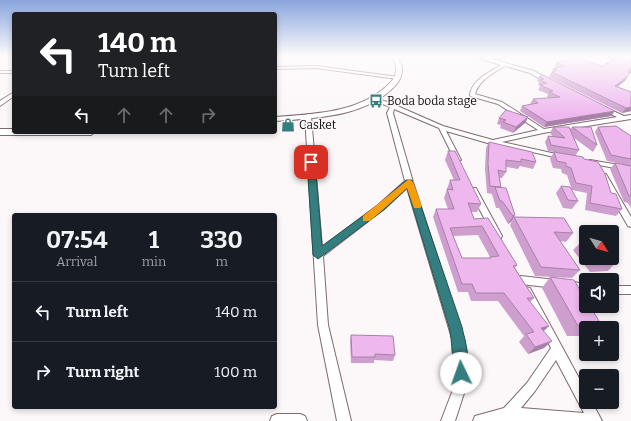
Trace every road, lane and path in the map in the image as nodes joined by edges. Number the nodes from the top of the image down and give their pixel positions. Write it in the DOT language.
graph roads {
  1 [pos="380,76"];
  2 [pos="488,76"];
  3 [pos="539,76"];
  4 [pos="398,78"];
  5 [pos="556,85"];
  6 [pos="12,95"];
  7 [pos="374,99"];
  8 [pos="0,104"];
  9 [pos="393,106"];
  10 [pos="602,108"];
  11 [pos="308,116"];
  12 [pos="631,117"];
  13 [pos="623,118"];
  14 [pos="277,119"];
  15 [pos="441,127"];
  16 [pos="543,131"];
  17 [pos="0,132"];
  18 [pos="12,132"];
  19 [pos="490,142"];
  20 [pos="567,158"];
  21 [pos="581,160"];
  22 [pos="595,163"];
  23 [pos="463,169"];
  24 [pos="631,169"];
  25 [pos="409,182"];
  26 [pos="470,183"];
  27 [pos="631,224"];
  28 [pos="502,245"];
  29 [pos="318,255"];
  30 [pos="579,287"];
  31 [pos="619,290"];
  32 [pos="631,290"];
  33 [pos="557,349"];
  34 [pos="508,414"];
  35 [pos="277,421"];
  36 [pos="300,421"];
  37 [pos="344,421"];
  38 [pos="448,421"];
  39 [pos="480,421"];
  40 [pos="594,421"];
  1 -- 4 [label="street"];
  2 -- 16 [label="street"];
  3 -- 5 [label="street"];
  4 -- 7 [label="main road"];
  6 -- 8 [label="street"];
  7 -- 9 [label="street"];
  7 -- 11 [label="main road"];
  9 -- 15 [label="street"];
  9 -- 25 [label="street"];
  10 -- 13 [label="street"];
  11 -- 14 [label="main road"];
  11 -- 29 [label="street"];
  12 -- 13 [label="street"];
  13 -- 16 [label="street"];
  15 -- 19 [label="street"];
  15 -- 23 [label="street"];
  16 -- 19 [label="street"];
  17 -- 18 [label="main road"];
  19 -- 20 [label="street"];
  21 -- 22 [label="street"];
  22 -- 24 [label="street"];
  22 -- 27 [label="street"];
  25 -- 29 [label="street"];
  25 -- 38 [label="street"];
  26 -- 28 [label="street"];
  29 -- 37 [label="street"];
  30 -- 33 [label="street"];
  31 -- 32 [label="street"];
  33 -- 34 [label="street"];
  33 -- 40 [label="street"];
  34 -- 39 [label="street"];
  34 -- 40 [label="street"];
  35 -- 36 [label="street"];
}
